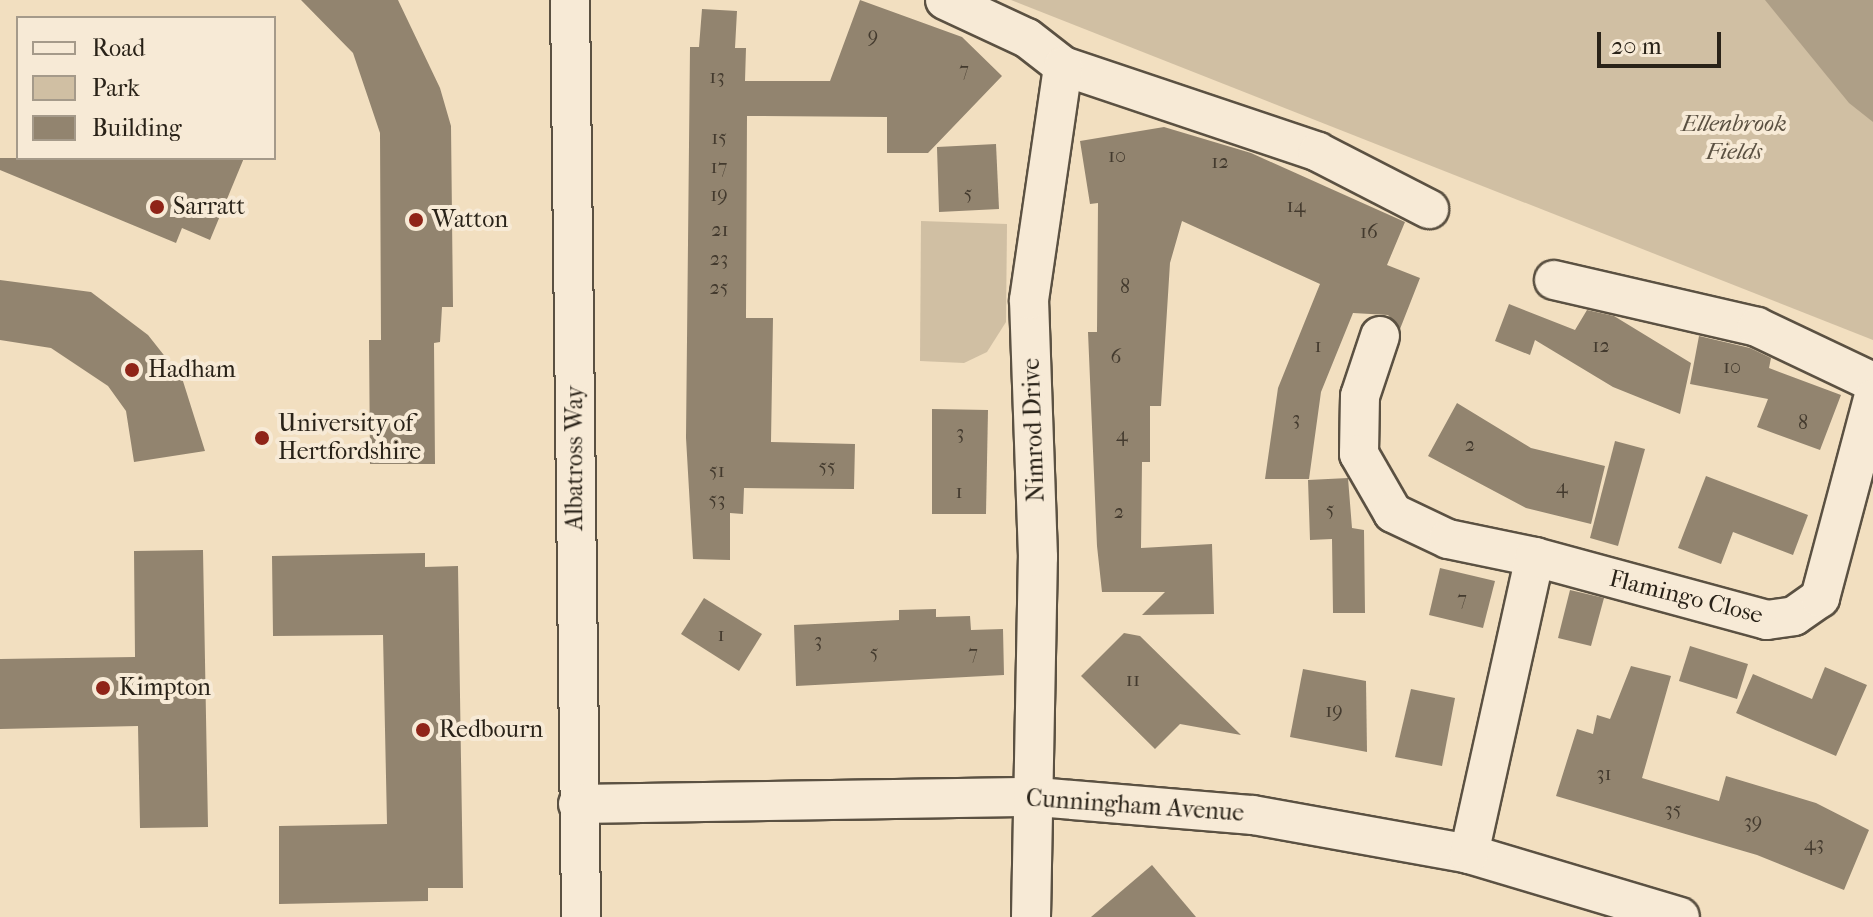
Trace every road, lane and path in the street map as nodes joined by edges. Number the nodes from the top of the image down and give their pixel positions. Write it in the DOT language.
graph roads {
  1 [pos="570,0"];
  2 [pos="945,0"];
  3 [pos="1063,66"];
  4 [pos="1429,209"];
  5 [pos="1554,280"];
  6 [pos="1380,336"];
  7 [pos="1873,382"];
  8 [pos="1873,399"];
  9 [pos="1535,557"];
  10 [pos="1037,797"];
  11 [pos="578,804"];
  12 [pos="1469,854"];
  13 [pos="581,917"];
  14 [pos="1031,917"];
  15 [pos="1680,917"];
  1 -- 11 [label="street, Albatross Way"];
  2 -- 3 [label="street"];
  3 -- 4 [label="street"];
  3 -- 10 [label="street, Nimrod Drive"];
  5 -- 7 [label="street"];
  6 -- 9 [label="street, Flamingo Close"];
  8 -- 9 [label="street, Flamingo Close"];
  9 -- 12 [label="street"];
  10 -- 11 [label="street, Cunningham Avenue"];
  10 -- 12 [label="street, Cunningham Avenue"];
  10 -- 14 [label="street, Nimrod Drive"];
  11 -- 13 [label="street, Albatross Way"];
  12 -- 15 [label="street, Cunningham Avenue"];
}
